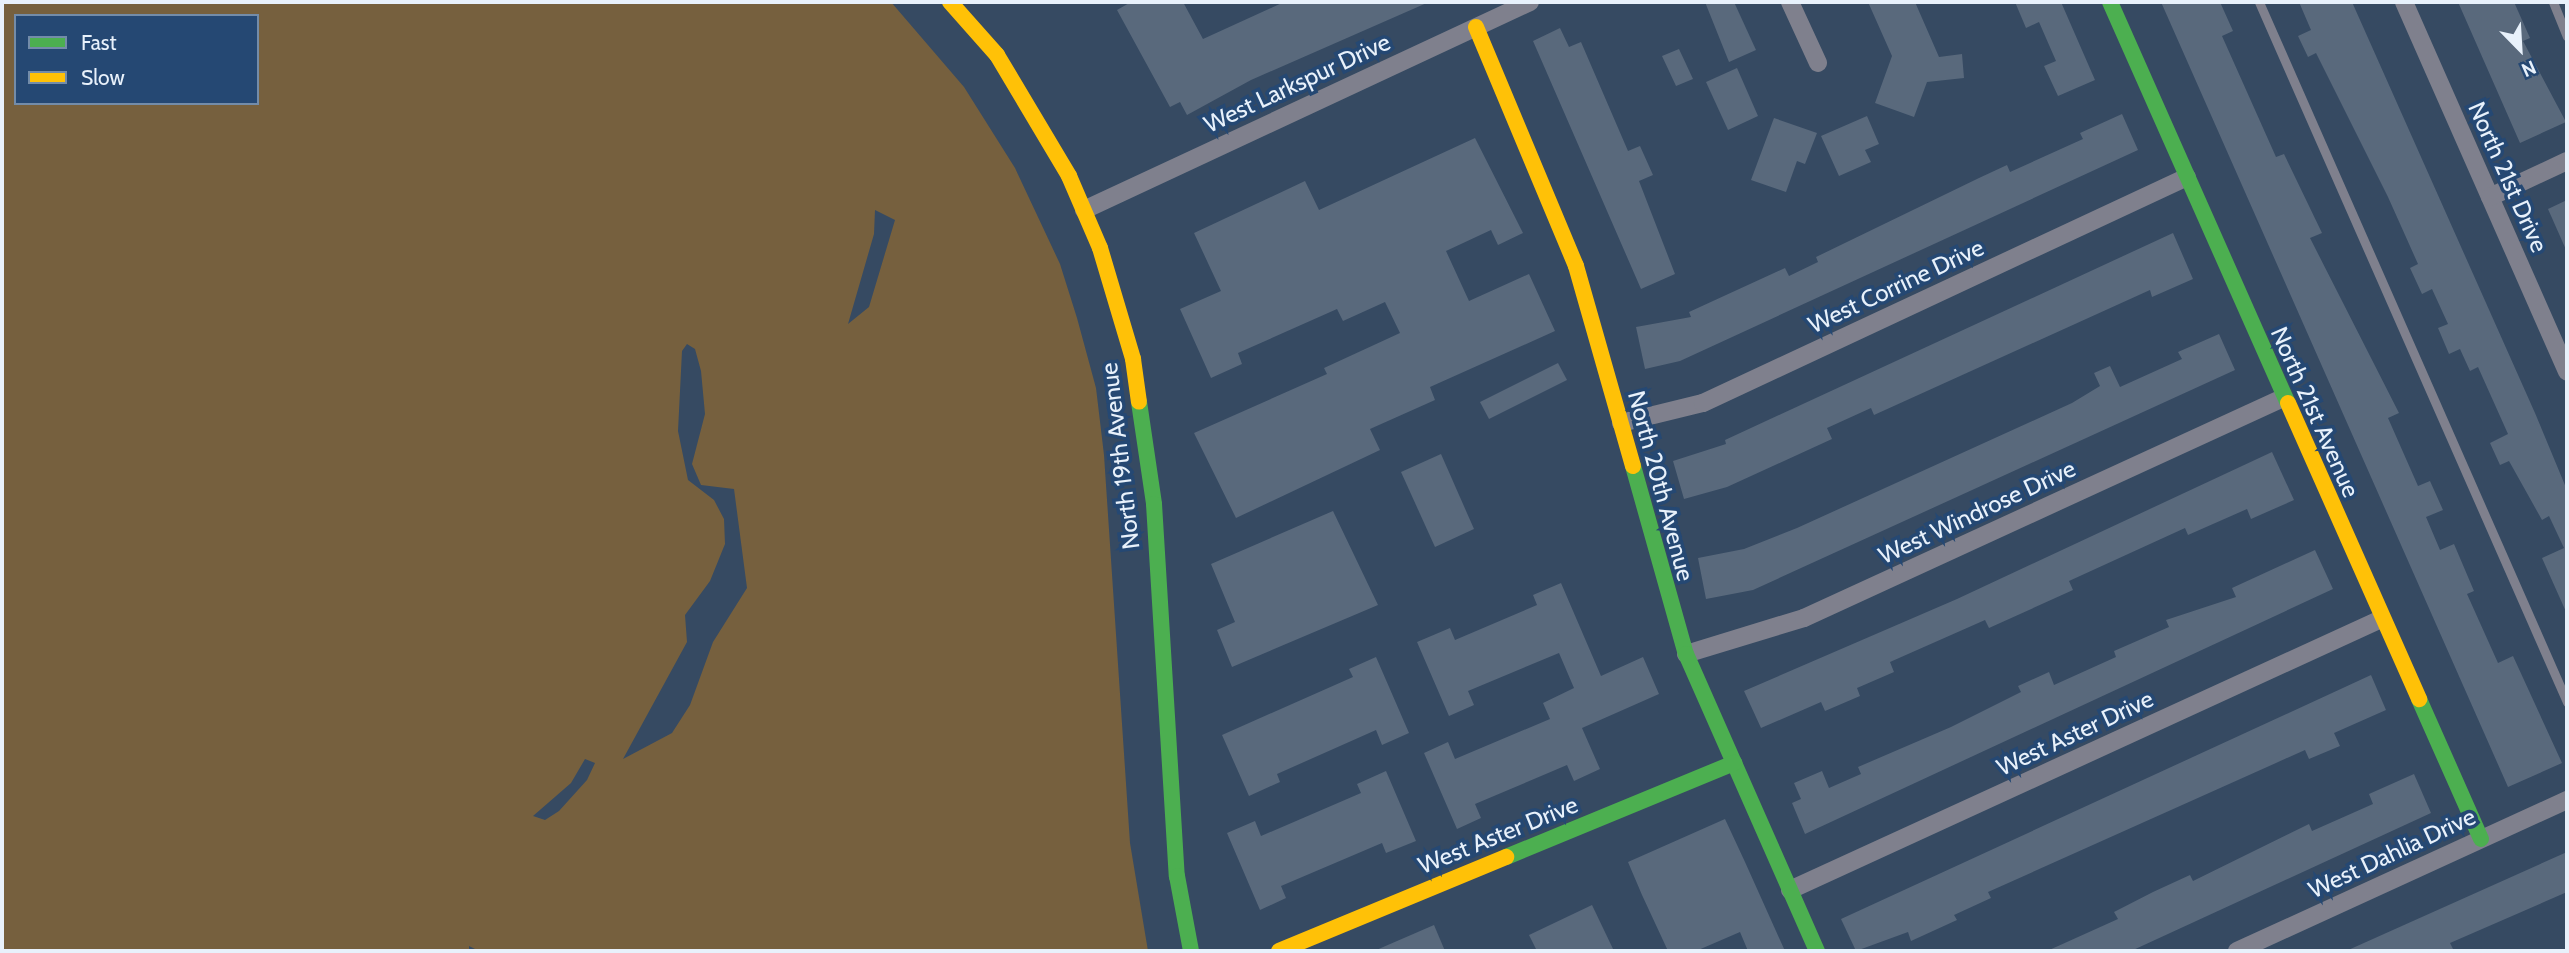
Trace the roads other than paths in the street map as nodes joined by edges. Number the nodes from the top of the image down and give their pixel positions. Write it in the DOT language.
graph roads {
  1 [pos="950,2"];
  2 [pos="1530,2"];
  3 [pos="1790,2"];
  4 [pos="2110,2"];
  5 [pos="2259,2"];
  6 [pos="2404,2"];
  7 [pos="2553,2"];
  8 [pos="1476,27"];
  9 [pos="2567,36"];
  10 [pos="1818,63"];
  11 [pos="2567,161"];
  12 [pos="2187,177"];
  13 [pos="2490,197"];
  14 [pos="1084,210"];
  15 [pos="2567,372"];
  16 [pos="2283,398"];
  17 [pos="1620,423"];
  18 [pos="2381,620"];
  19 [pos="1686,654"];
  20 [pos="2567,702"];
  21 [pos="1734,763"];
  22 [pos="2567,800"];
  23 [pos="2481,839"];
  24 [pos="1790,890"];
  25 [pos="1191,951"];
  26 [pos="1279,951"];
  27 [pos="1817,951"];
  28 [pos="2237,951"];
  1 -- 14 [label="street, North 19th Avenue"];
  2 -- 8 [label="street, West Larkspur Drive"];
  3 -- 10 [label="street"];
  4 -- 12 [label="street, North 21st Avenue"];
  5 -- 20 [label="lane"];
  6 -- 13 [label="street, North 21st Drive"];
  7 -- 9 [label="lane"];
  8 -- 14 [label="street, West Larkspur Drive"];
  8 -- 17 [label="street, North 20th Avenue"];
  11 -- 13 [label="street"];
  12 -- 16 [label="street, North 21st Avenue"];
  12 -- 17 [label="street, West Corrine Drive"];
  13 -- 15 [label="street, North 21st Drive"];
  14 -- 25 [label="street, North 19th Avenue"];
  16 -- 18 [label="street, North 21st Avenue"];
  16 -- 19 [label="street, West Windrose Drive"];
  17 -- 19 [label="street, North 20th Avenue"];
  18 -- 23 [label="street, North 21st Avenue"];
  18 -- 24 [label="street, West Aster Drive"];
  19 -- 21 [label="street, North 20th Avenue"];
  21 -- 24 [label="street, North 20th Avenue"];
  21 -- 26 [label="street, West Aster Drive"];
  22 -- 23 [label="street, West Dahlia Drive"];
  23 -- 28 [label="street, West Dahlia Drive"];
  24 -- 27 [label="street, North 20th Avenue"];
}
